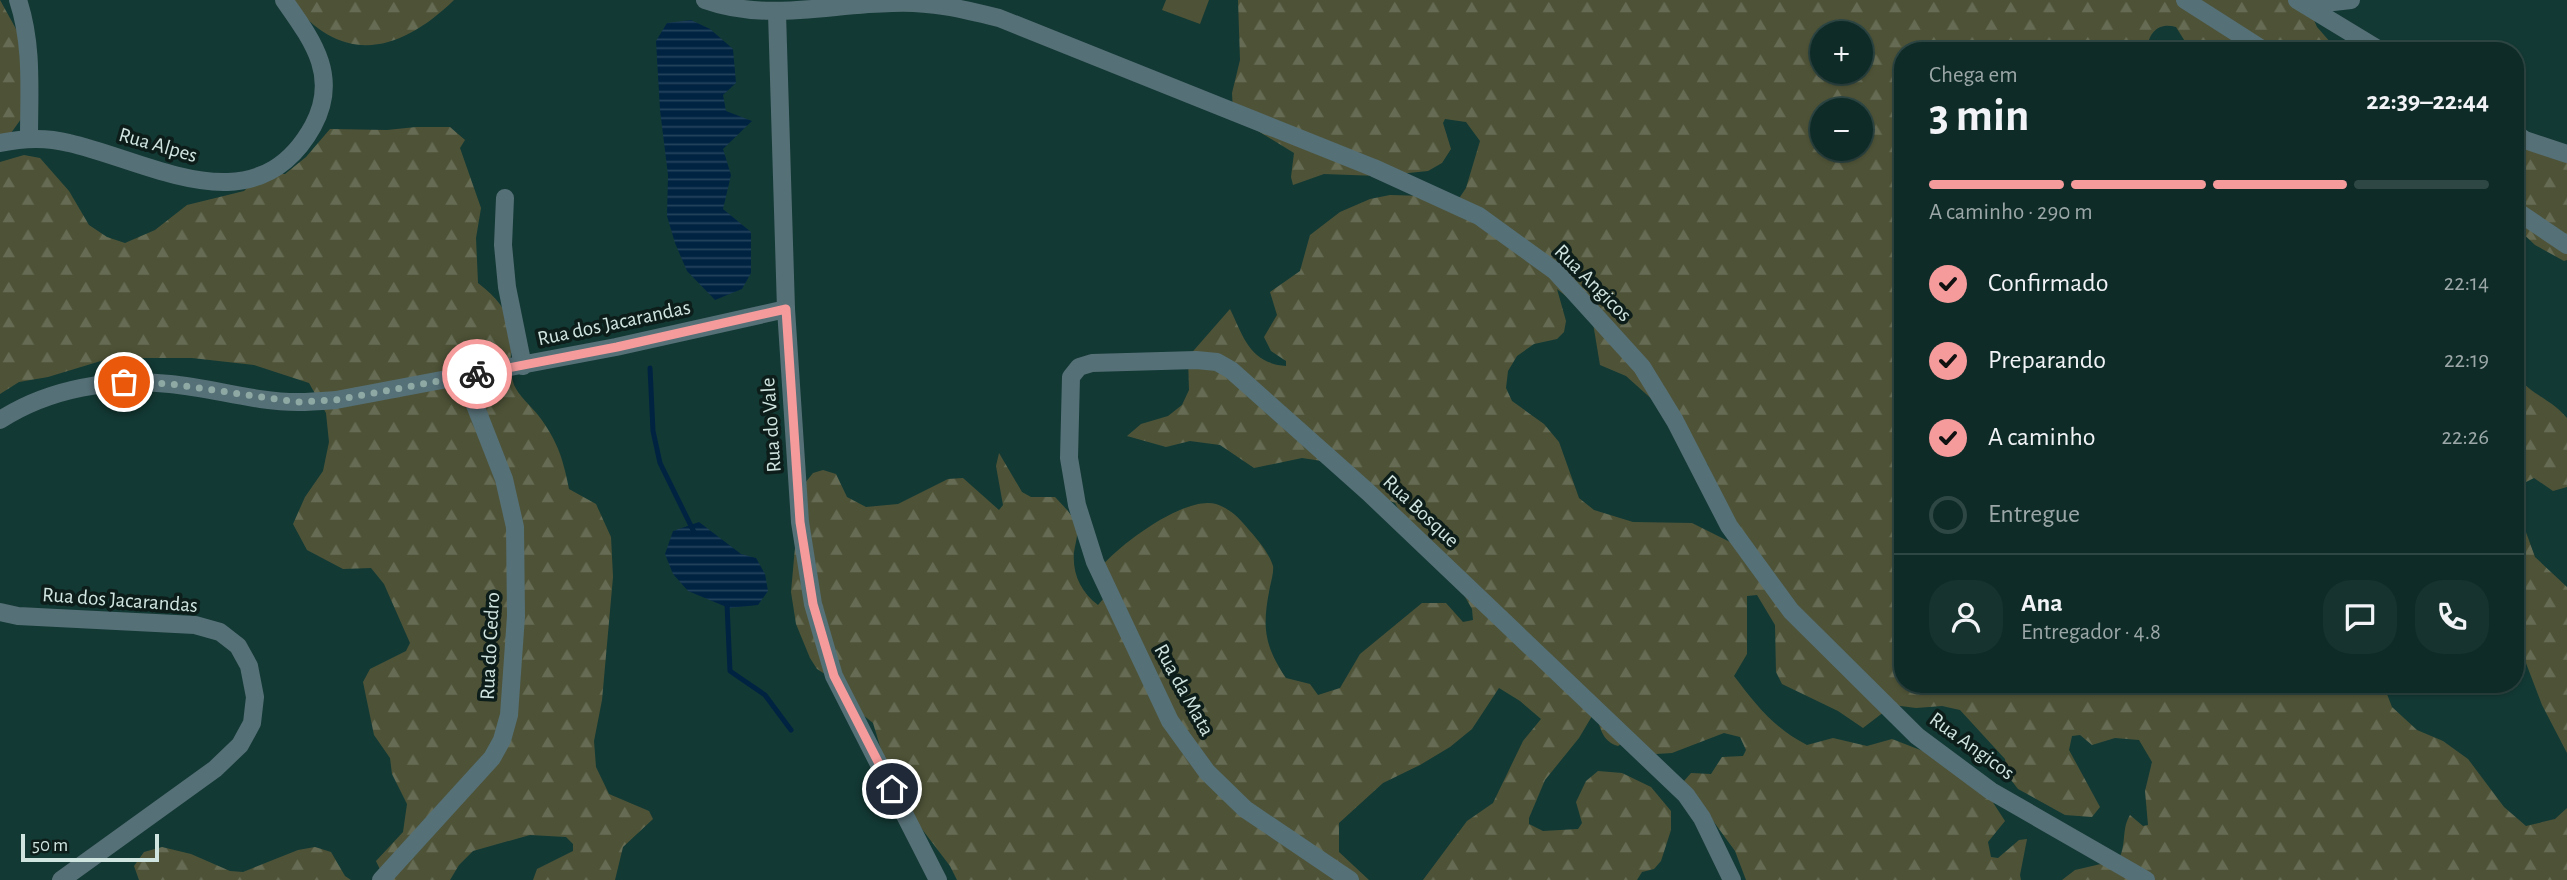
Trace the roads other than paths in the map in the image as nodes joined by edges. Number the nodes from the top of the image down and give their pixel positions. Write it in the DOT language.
graph roads {
  1 [pos="18,0"];
  2 [pos="284,0"];
  3 [pos="705,0"];
  4 [pos="2185,0"];
  5 [pos="2351,0"];
  6 [pos="2302,3"];
  7 [pos="777,13"];
  8 [pos="2251,42"];
  9 [pos="2366,42"];
  10 [pos="29,138"];
  11 [pos="2524,139"];
  12 [pos="0,143"];
  13 [pos="2567,154"];
  14 [pos="505,198"];
  15 [pos="2524,216"];
  16 [pos="2567,245"];
  17 [pos="786,309"];
  18 [pos="523,366"];
  19 [pos="464,377"];
  20 [pos="0,420"];
  21 [pos="1069,458"];
  22 [pos="0,612"];
  23 [pos="61,880"];
  24 [pos="380,880"];
  25 [pos="937,880"];
  26 [pos="1350,880"];
  27 [pos="1732,880"];
  28 [pos="2146,880"];
  1 -- 10 [label="street"];
  2 -- 10 [label="street, Rua Alpes"];
  3 -- 7 [label="street"];
  4 -- 8 [label="street"];
  5 -- 6 [label="street"];
  6 -- 9 [label="street"];
  7 -- 17 [label="street, Rua do Vale"];
  7 -- 28 [label="street, Rua Angicos"];
  10 -- 12 [label="street, Rua Alpes"];
  11 -- 13 [label="street"];
  14 -- 18 [label="street"];
  15 -- 16 [label="street"];
  17 -- 18 [label="street, Rua dos Jacarandas"];
  17 -- 25 [label="street, Rua do Vale"];
  18 -- 19 [label="street, Rua dos Jacarandas"];
  19 -- 20 [label="street, Rua dos Jacarandas"];
  19 -- 24 [label="street, Rua do Cedro"];
  21 -- 26 [label="street, Rua da Mata"];
  21 -- 27 [label="street, Rua Bosque"];
  22 -- 23 [label="street, Rua dos Jacarandas"];
}
